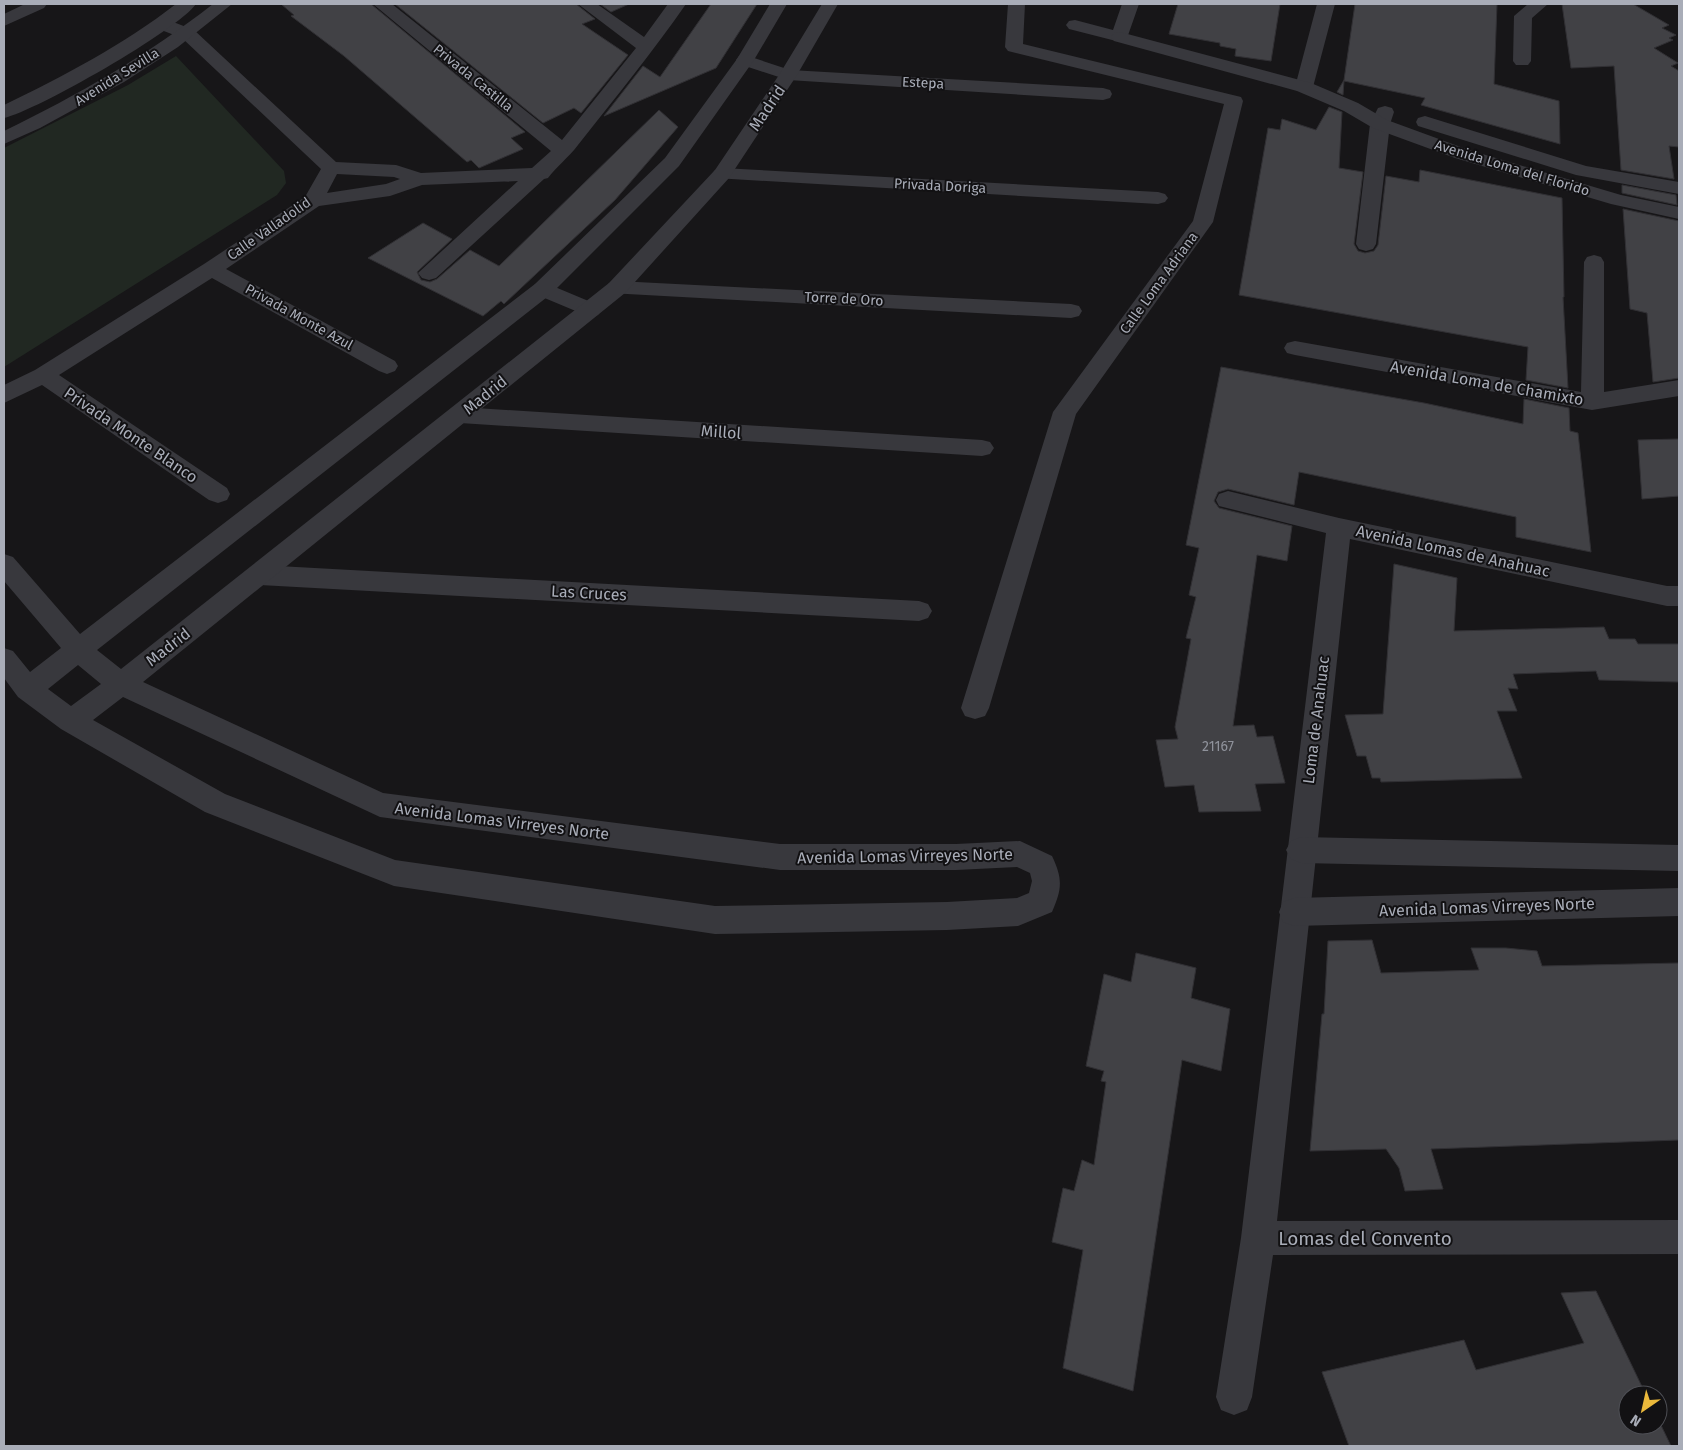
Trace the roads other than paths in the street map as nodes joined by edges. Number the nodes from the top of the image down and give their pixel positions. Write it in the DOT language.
graph roads {
  1 [pos="38,4"];
  2 [pos="187,4"];
  3 [pos="223,4"];
  4 [pos="382,4"];
  5 [pos="586,4"];
  6 [pos="677,4"];
  7 [pos="778,4"];
  8 [pos="830,4"];
  9 [pos="1016,4"];
  10 [pos="1130,4"];
  11 [pos="1326,4"];
  12 [pos="1539,4"];
  13 [pos="4,21"];
  14 [pos="162,24"];
  15 [pos="1075,25"];
  16 [pos="188,34"];
  17 [pos="1120,37"];
  18 [pos="646,47"];
  19 [pos="745,60"];
  20 [pos="1522,61"];
  21 [pos="788,75"];
  22 [pos="1304,87"];
  23 [pos="1103,94"];
  24 [pos="4,112"];
  25 [pos="1382,118"];
  26 [pos="4,138"];
  27 [pos="563,152"];
  28 [pos="331,168"];
  29 [pos="540,174"];
  30 [pos="722,174"];
  31 [pos="419,179"];
  32 [pos="1679,188"];
  33 [pos="1158,198"];
  34 [pos="312,202"];
  35 [pos="1679,213"];
  36 [pos="1366,244"];
  37 [pos="1594,262"];
  38 [pos="211,269"];
  39 [pos="429,273"];
  40 [pos="617,288"];
  41 [pos="543,290"];
  42 [pos="590,310"];
  43 [pos="1071,311"];
  44 [pos="1295,348"];
  45 [pos="387,366"];
  46 [pos="43,375"];
  47 [pos="1679,388"];
  48 [pos="4,395"];
  49 [pos="1592,402"];
  50 [pos="460,415"];
  51 [pos="982,448"];
  52 [pos="218,494"];
  53 [pos="1228,500"];
  54 [pos="1339,527"];
  55 [pos="4,564"];
  56 [pos="260,575"];
  57 [pos="1679,596"];
  58 [pos="919,612"];
  59 [pos="78,650"];
  60 [pos="4,659"];
  61 [pos="121,684"];
  62 [pos="28,689"];
  63 [pos="975,708"];
  64 [pos="71,721"];
  65 [pos="1301,850"];
  66 [pos="1679,858"];
  67 [pos="1679,902"];
  68 [pos="1294,912"];
  69 [pos="1679,1237"];
  70 [pos="1258,1238"];
  71 [pos="1234,1398"];
  1 -- 13 [label="street"];
  2 -- 14 [label="street, Avenida Sevilla"];
  3 -- 16 [label="street, Avenida Sevilla"];
  4 -- 27 [label="street, Privada Castilla"];
  5 -- 18 [label="street"];
  6 -- 18 [label="street"];
  7 -- 19 [label="street"];
  8 -- 21 [label="street, Madrid"];
  9 -- 63 [label="street, Calle Loma Adriana"];
  10 -- 17 [label="street"];
  11 -- 22 [label="street"];
  12 -- 20 [label="street"];
  14 -- 16 [label="street"];
  14 -- 24 [label="street, Avenida Sevilla"];
  15 -- 17 [label="street, Avenida Loma del Florido"];
  16 -- 26 [label="street, Avenida Sevilla"];
  16 -- 28 [label="street"];
  17 -- 22 [label="street, Avenida Loma del Florido"];
  18 -- 27 [label="street"];
  19 -- 21 [label="street, Estepa"];
  19 -- 41 [label="street"];
  21 -- 23 [label="street, Estepa"];
  21 -- 30 [label="street, Madrid"];
  22 -- 25 [label="street, Avenida Loma del Florido"];
  25 -- 32 [label="street, Avenida Loma del Florido"];
  25 -- 35 [label="street, Avenida Loma del Florido"];
  25 -- 36 [label="street"];
  27 -- 29 [label="street"];
  28 -- 31 [label="street"];
  28 -- 34 [label="street, Calle Valladolid"];
  29 -- 31 [label="street"];
  29 -- 39 [label="street"];
  30 -- 33 [label="street, Privada Doriga"];
  30 -- 40 [label="street, Madrid"];
  31 -- 34 [label="street"];
  34 -- 38 [label="street, Calle Valladolid"];
  37 -- 49 [label="street"];
  38 -- 45 [label="street, Privada Monte Azul"];
  38 -- 46 [label="street, Calle Valladolid"];
  40 -- 42 [label="street, Madrid"];
  40 -- 43 [label="street, Torre de Oro"];
  41 -- 42 [label="street"];
  41 -- 59 [label="street"];
  42 -- 50 [label="street, Madrid"];
  44 -- 49 [label="street, Avenida Loma de Chamixto"];
  46 -- 48 [label="street, Calle Valladolid"];
  46 -- 52 [label="street, Privada Monte Blanco"];
  47 -- 49 [label="street, Avenida Loma de Chamixto"];
  50 -- 51 [label="street, Millol"];
  50 -- 56 [label="street, Madrid"];
  53 -- 54 [label="street, Avenida Lomas de Anahuac"];
  54 -- 57 [label="street, Avenida Lomas de Anahuac"];
  54 -- 65 [label="street, Loma de Anahuac"];
  55 -- 59 [label="street, Avenida Lomas Virreyes Norte"];
  56 -- 58 [label="street, Las Cruces"];
  56 -- 61 [label="street, Madrid"];
  59 -- 61 [label="street, Avenida Lomas Virreyes Norte"];
  59 -- 62 [label="street"];
  60 -- 62 [label="street, Avenida Lomas Virreyes Norte"];
  61 -- 64 [label="street, Madrid"];
  61 -- 64 [label="street, Avenida Lomas Virreyes Norte"];
  62 -- 64 [label="street, Avenida Lomas Virreyes Norte"];
  65 -- 66 [label="street"];
  65 -- 68 [label="street, Loma de Anahuac"];
  67 -- 68 [label="street, Avenida Lomas Virreyes Norte"];
  68 -- 70 [label="street, Lomas del Convento"];
  69 -- 70 [label="street, Lomas del Convento"];
  70 -- 71 [label="street"];
}
